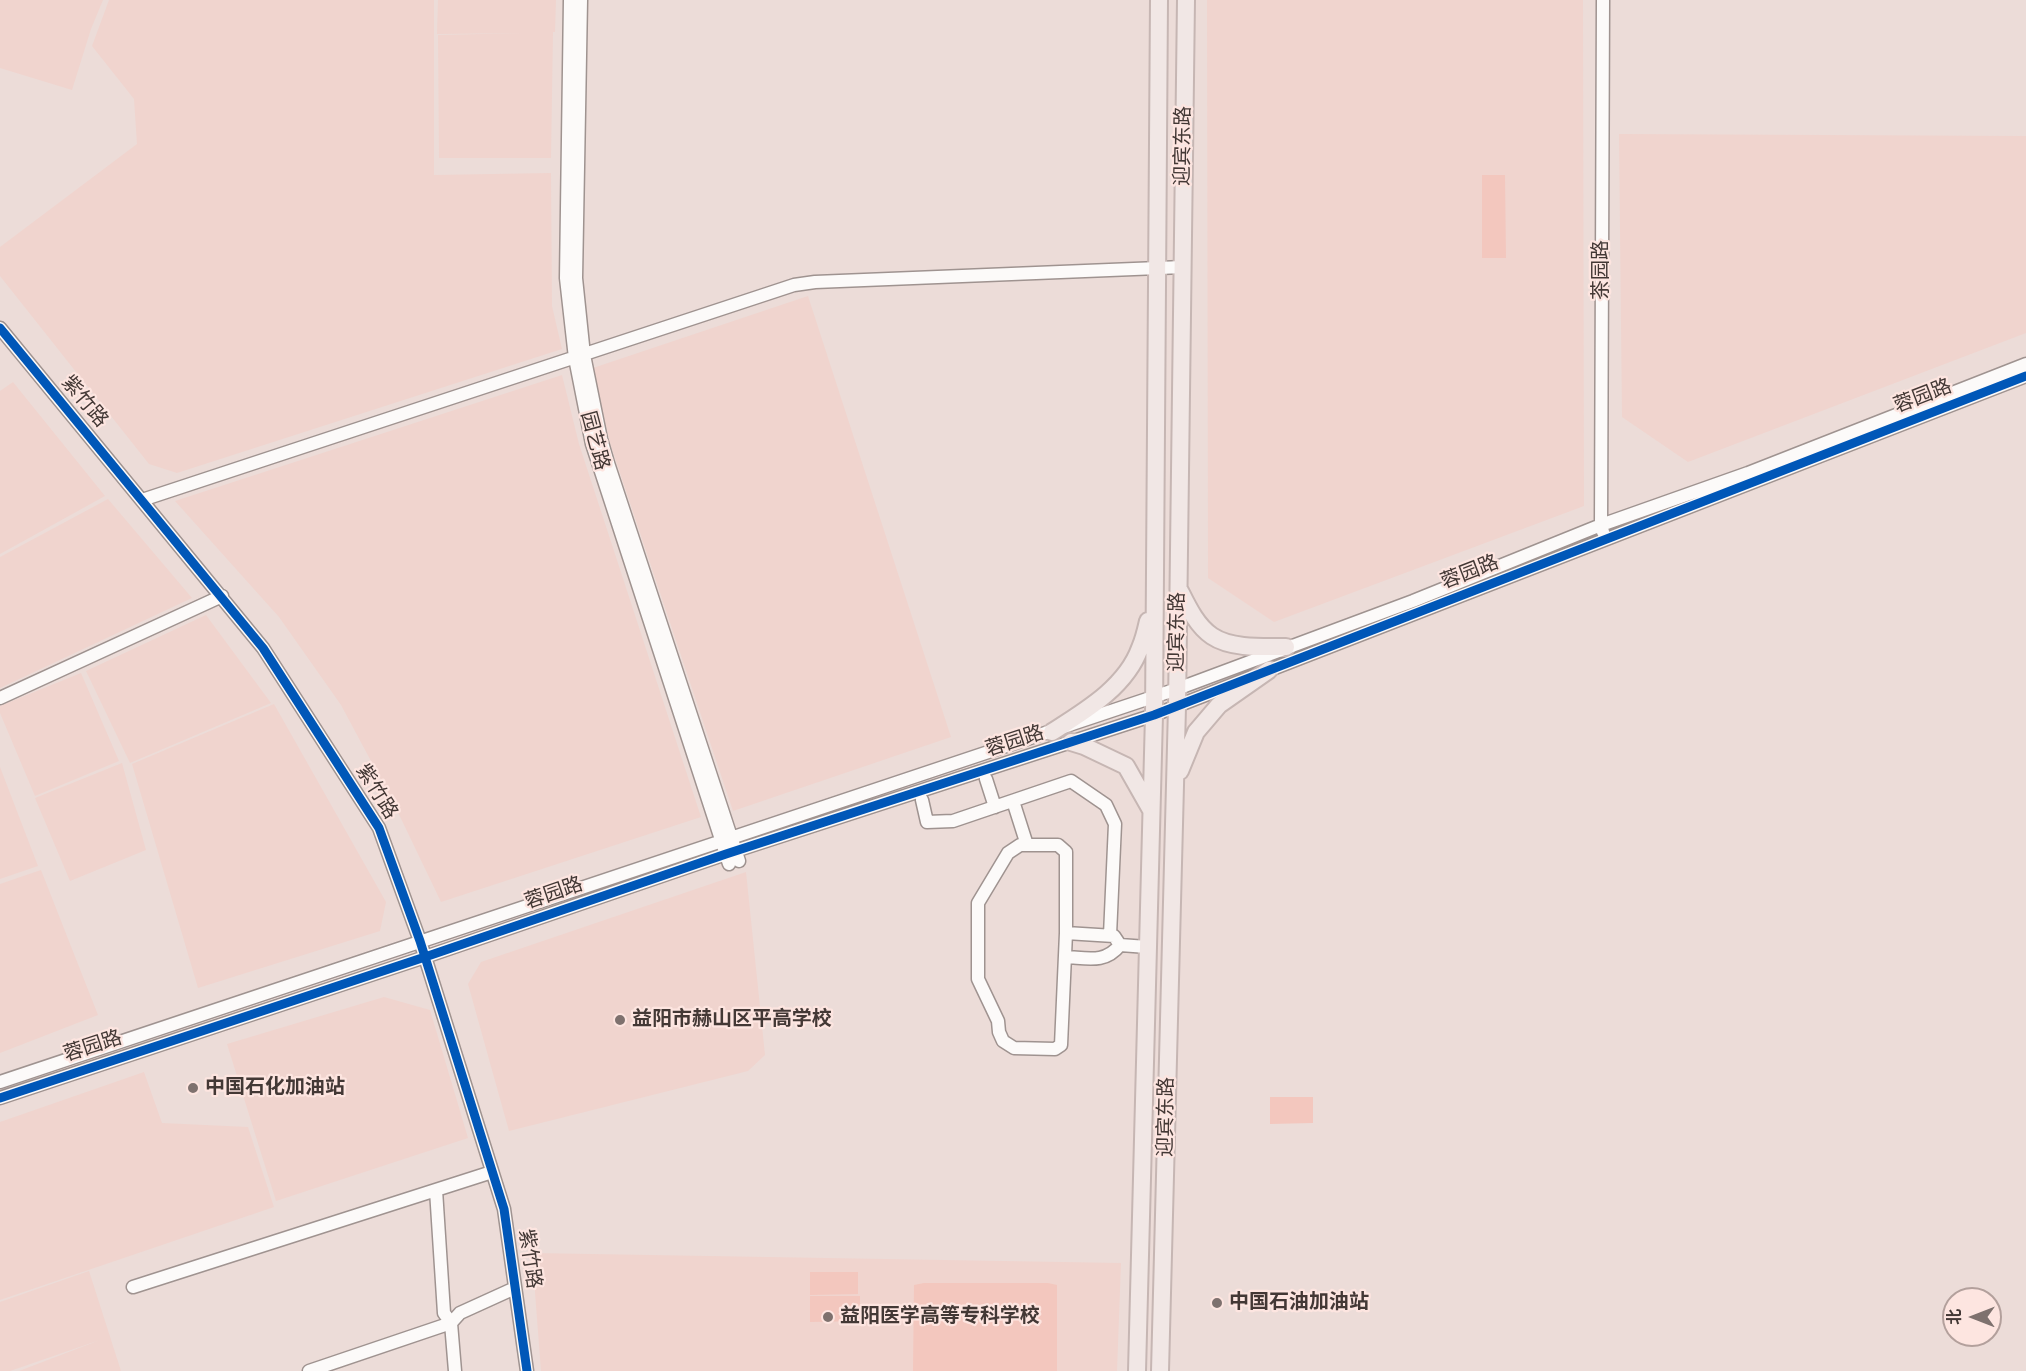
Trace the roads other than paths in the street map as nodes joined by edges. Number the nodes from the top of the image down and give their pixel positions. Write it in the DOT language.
graph roads {
  1 [pos="570,0"];
  2 [pos="581,0"];
  3 [pos="1159,0"];
  4 [pos="1186,0"];
  5 [pos="1603,0"];
  6 [pos="1157,267"];
  7 [pos="1183,267"];
  8 [pos="0,328"];
  9 [pos="580,356"];
  10 [pos="2026,364"];
  11 [pos="2026,376"];
  12 [pos="142,500"];
  13 [pos="1601,525"];
  14 [pos="1606,538"];
  15 [pos="1179,587"];
  16 [pos="1154,592"];
  17 [pos="222,596"];
  18 [pos="1286,647"];
  19 [pos="1269,670"];
  20 [pos="1177,689"];
  21 [pos="1154,696"];
  22 [pos="0,698"];
  23 [pos="1177,707"];
  24 [pos="1154,716"];
  25 [pos="1052,732"];
  26 [pos="1071,742"];
  27 [pos="986,779"];
  28 [pos="1175,783"];
  29 [pos="922,800"];
  30 [pos="1013,801"];
  31 [pos="995,807"];
  32 [pos="1151,810"];
  33 [pos="1150,831"];
  34 [pos="1174,832"];
  35 [pos="727,840"];
  36 [pos="1027,845"];
  37 [pos="733,858"];
  38 [pos="1066,933"];
  39 [pos="1110,935"];
  40 [pos="420,941"];
  41 [pos="1120,945"];
  42 [pos="1147,947"];
  43 [pos="425,957"];
  44 [pos="1066,957"];
  45 [pos="0,1082"];
  46 [pos="0,1098"];
  47 [pos="492,1172"];
  48 [pos="435,1190"];
  49 [pos="1140,1239"];
  50 [pos="1163,1239"];
  51 [pos="133,1287"];
  52 [pos="515,1288"];
  53 [pos="451,1323"];
  54 [pos="309,1371"];
  55 [pos="455,1371"];
  56 [pos="527,1371"];
  57 [pos="1137,1371"];
  58 [pos="1160,1371"];
  1 -- 9 [label="street, 园艺路"];
  2 -- 9 [label="street, 园艺路"];
  3 -- 6 [label="highway, 迎宾东路"];
  4 -- 7 [label="highway, 迎宾东路"];
  5 -- 13 [label="street, 茶园路"];
  6 -- 7 [label="street"];
  6 -- 9 [label="street"];
  6 -- 16 [label="highway, 迎宾东路"];
  7 -- 15 [label="highway, 迎宾东路"];
  8 -- 12 [label="street, 紫竹路"];
  9 -- 12 [label="street"];
  9 -- 35 [label="street, 园艺路"];
  10 -- 13 [label="street, 蓉园路"];
  11 -- 14 [label="street, 蓉园路"];
  12 -- 17 [label="street, 紫竹路"];
  13 -- 14 [label="street, 茶园路"];
  13 -- 18 [label="street, 蓉园路"];
  14 -- 19 [label="street, 蓉园路"];
  15 -- 16 [label="highway"];
  15 -- 18 [label="highway"];
  15 -- 20 [label="highway, 迎宾东路"];
  16 -- 21 [label="highway, 迎宾东路"];
  16 -- 25 [label="highway"];
  17 -- 22 [label="street"];
  17 -- 40 [label="street, 紫竹路"];
  18 -- 20 [label="street, 蓉园路"];
  19 -- 23 [label="street, 蓉园路"];
  19 -- 28 [label="highway"];
  20 -- 21 [label="street, 蓉园路"];
  20 -- 23 [label="highway, 迎宾东路"];
  21 -- 24 [label="highway, 迎宾东路"];
  21 -- 25 [label="street, 蓉园路"];
  23 -- 24 [label="street, 蓉园路"];
  23 -- 28 [label="highway, 迎宾东路"];
  24 -- 26 [label="street, 蓉园路"];
  24 -- 32 [label="highway, 迎宾东路"];
  25 -- 35 [label="street, 蓉园路"];
  26 -- 32 [label="highway"];
  26 -- 37 [label="street, 蓉园路"];
  27 -- 31 [label="street"];
  28 -- 34 [label="highway, 迎宾东路"];
  29 -- 31 [label="street"];
  30 -- 31 [label="street"];
  30 -- 36 [label="street"];
  30 -- 39 [label="street"];
  32 -- 33 [label="highway, 迎宾东路"];
  33 -- 34 [label="highway"];
  33 -- 42 [label="highway, 迎宾东路"];
  34 -- 50 [label="highway, 迎宾东路"];
  35 -- 37 [label="street, 园艺路"];
  35 -- 40 [label="street, 蓉园路"];
  36 -- 38 [label="street"];
  36 -- 44 [label="street"];
  37 -- 43 [label="street, 蓉园路"];
  38 -- 39 [label="street"];
  38 -- 44 [label="street"];
  39 -- 41 [label="street"];
  40 -- 43 [label="street, 紫竹路"];
  40 -- 45 [label="street, 蓉园路"];
  41 -- 42 [label="street"];
  41 -- 44 [label="street"];
  42 -- 49 [label="highway, 迎宾东路"];
  43 -- 46 [label="street, 蓉园路"];
  43 -- 47 [label="street, 紫竹路"];
  47 -- 48 [label="street"];
  47 -- 52 [label="street, 紫竹路"];
  48 -- 51 [label="street"];
  48 -- 53 [label="street"];
  49 -- 50 [label="highway"];
  49 -- 57 [label="highway, 迎宾东路"];
  50 -- 58 [label="highway, 迎宾东路"];
  52 -- 53 [label="street"];
  52 -- 56 [label="street, 紫竹路"];
  53 -- 54 [label="street"];
  53 -- 55 [label="street"];
}
